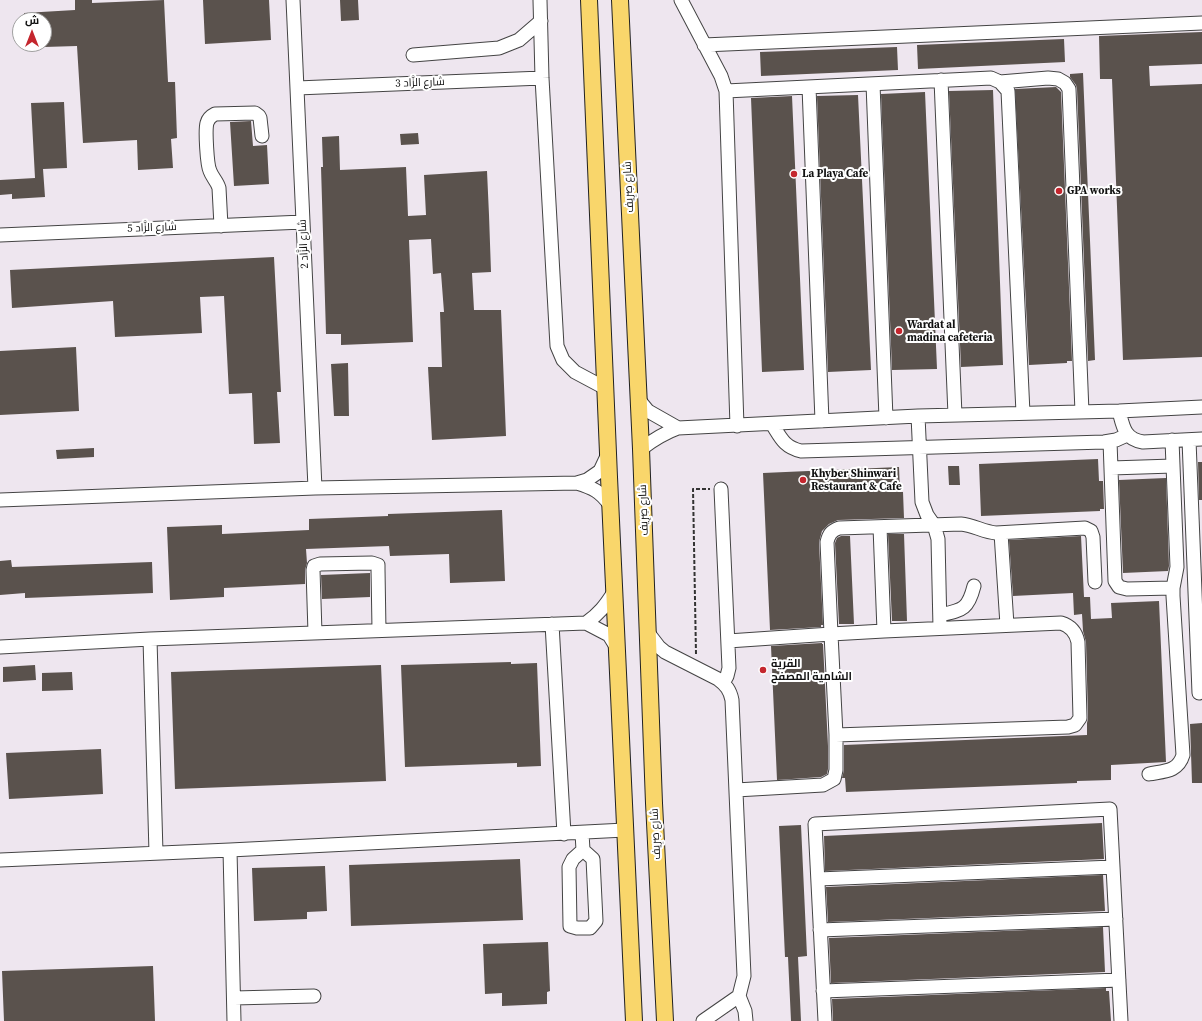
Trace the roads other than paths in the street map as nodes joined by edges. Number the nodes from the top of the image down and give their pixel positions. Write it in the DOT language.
graph roads {
  1 [pos="293,0"];
  2 [pos="540,0"];
  3 [pos="589,0"];
  4 [pos="620,0"];
  5 [pos="681,0"];
  6 [pos="541,21"];
  7 [pos="1202,23"];
  8 [pos="704,45"];
  9 [pos="413,55"];
  10 [pos="542,78"];
  11 [pos="941,80"];
  12 [pos="1000,82"];
  13 [pos="873,84"];
  14 [pos="809,87"];
  15 [pos="297,88"];
  16 [pos="726,91"];
  17 [pos="262,136"];
  18 [pos="303,222"];
  19 [pos="221,226"];
  20 [pos="0,235"];
  21 [pos="605,388"];
  22 [pos="639,400"];
  23 [pos="1202,407"];
  24 [pos="1119,411"];
  25 [pos="1082,412"];
  26 [pos="1023,413"];
  27 [pos="955,415"];
  28 [pos="918,416"];
  29 [pos="886,418"];
  30 [pos="822,421"];
  31 [pos="772,424"];
  32 [pos="737,426"];
  33 [pos="678,428"];
  34 [pos="1127,435"];
  35 [pos="1172,440"];
  36 [pos="1196,440"];
  37 [pos="1110,441"];
  38 [pos="919,447"];
  39 [pos="641,449"];
  40 [pos="608,453"];
  41 [pos="1173,466"];
  42 [pos="1111,468"];
  43 [pos="577,483"];
  44 [pos="315,488"];
  45 [pos="721,489"];
  46 [pos="0,500"];
  47 [pos="610,505"];
  48 [pos="934,525"];
  49 [pos="880,527"];
  50 [pos="1001,533"];
  51 [pos="1095,582"];
  52 [pos="974,586"];
  53 [pos="1173,588"];
  54 [pos="614,592"];
  55 [pos="940,622"];
  56 [pos="586,623"];
  57 [pos="552,624"];
  58 [pos="1007,625"];
  59 [pos="379,630"];
  60 [pos="884,630"];
  61 [pos="315,633"];
  62 [pos="649,634"];
  63 [pos="831,634"];
  64 [pos="150,639"];
  65 [pos="728,641"];
  66 [pos="0,646"];
  67 [pos="617,648"];
  68 [pos="723,683"];
  69 [pos="1199,694"];
  70 [pos="836,735"];
  71 [pos="1149,774"];
  72 [pos="736,790"];
  73 [pos="625,830"];
  74 [pos="582,833"];
  75 [pos="564,834"];
  76 [pos="230,850"];
  77 [pos="583,850"];
  78 [pos="156,853"];
  79 [pos="0,860"];
  80 [pos="1113,867"];
  81 [pos="818,879"];
  82 [pos="1116,919"];
  83 [pos="820,930"];
  84 [pos="1119,980"];
  85 [pos="823,991"];
  86 [pos="314,996"];
  87 [pos="739,996"];
  88 [pos="234,998"];
  89 [pos="234,1021"];
  90 [pos="634,1021"];
  91 [pos="664,1021"];
  92 [pos="703,1021"];
  93 [pos="746,1021"];
  94 [pos="825,1021"];
  95 [pos="1121,1021"];
  1 -- 15 [label="street, شارع الزَّاد 2"];
  2 -- 6 [label="street"];
  3 -- 21 [label="main road"];
  4 -- 22 [label="main road, شارع صِرِيف"];
  5 -- 8 [label="street"];
  6 -- 9 [label="street"];
  6 -- 10 [label="street"];
  7 -- 8 [label="street"];
  8 -- 16 [label="street"];
  10 -- 15 [label="street, شارع الزَّاد 3"];
  10 -- 21 [label="street"];
  11 -- 12 [label="street"];
  11 -- 13 [label="street"];
  11 -- 27 [label="street"];
  12 -- 25 [label="street"];
  12 -- 26 [label="street"];
  13 -- 14 [label="street"];
  13 -- 29 [label="street"];
  14 -- 16 [label="street"];
  14 -- 30 [label="street"];
  15 -- 18 [label="street, شارع الزَّاد 2"];
  16 -- 32 [label="street"];
  17 -- 19 [label="street"];
  18 -- 19 [label="street, شارع الزَّاد 5"];
  18 -- 44 [label="street, شارع الزَّاد 2"];
  19 -- 20 [label="street, شارع الزَّاد 5"];
  21 -- 40 [label="main road"];
  22 -- 33 [label="street"];
  22 -- 39 [label="main road, شارع صِرِيف"];
  23 -- 24 [label="street"];
  24 -- 25 [label="street"];
  24 -- 34 [label="street"];
  25 -- 26 [label="street"];
  26 -- 27 [label="street"];
  27 -- 28 [label="street"];
  28 -- 29 [label="street"];
  28 -- 38 [label="street"];
  29 -- 30 [label="street"];
  30 -- 31 [label="street"];
  31 -- 32 [label="street"];
  31 -- 38 [label="street"];
  32 -- 33 [label="street"];
  33 -- 39 [label="street"];
  34 -- 35 [label="street"];
  34 -- 37 [label="street"];
  35 -- 36 [label="street"];
  35 -- 41 [label="street"];
  36 -- 69 [label="street"];
  37 -- 38 [label="street"];
  37 -- 42 [label="street"];
  38 -- 48 [label="street"];
  39 -- 62 [label="main road, شارع صِرِيف"];
  40 -- 43 [label="street"];
  40 -- 47 [label="main road"];
  41 -- 42 [label="street"];
  41 -- 53 [label="street"];
  42 -- 53 [label="street"];
  43 -- 44 [label="street"];
  43 -- 47 [label="street"];
  44 -- 46 [label="street"];
  45 -- 65 [label="street"];
  47 -- 54 [label="main road"];
  48 -- 49 [label="street"];
  48 -- 50 [label="street"];
  48 -- 55 [label="street"];
  49 -- 60 [label="street"];
  49 -- 63 [label="street"];
  50 -- 51 [label="street"];
  50 -- 58 [label="street"];
  52 -- 55 [label="street"];
  53 -- 71 [label="street"];
  54 -- 56 [label="street"];
  54 -- 67 [label="main road"];
  55 -- 58 [label="street"];
  55 -- 60 [label="street"];
  56 -- 57 [label="street"];
  56 -- 67 [label="street"];
  57 -- 59 [label="street"];
  57 -- 75 [label="street"];
  58 -- 70 [label="street"];
  59 -- 61 [label="street"];
  59 -- 61 [label="street"];
  60 -- 63 [label="street"];
  61 -- 64 [label="street"];
  62 -- 68 [label="street"];
  62 -- 91 [label="main road, شارع صِرِيف"];
  63 -- 65 [label="street"];
  63 -- 70 [label="street"];
  64 -- 66 [label="street"];
  64 -- 78 [label="street"];
  65 -- 68 [label="street"];
  67 -- 73 [label="main road"];
  68 -- 72 [label="street"];
  70 -- 72 [label="street"];
  72 -- 87 [label="street"];
  73 -- 74 [label="street"];
  73 -- 90 [label="main road"];
  74 -- 75 [label="street"];
  74 -- 77 [label="street"];
  75 -- 76 [label="street"];
  76 -- 78 [label="street"];
  76 -- 88 [label="street"];
  77 -- 77 [label="street"];
  78 -- 79 [label="street"];
  80 -- 81 [label="street"];
  80 -- 81 [label="street"];
  80 -- 82 [label="street"];
  81 -- 83 [label="street"];
  82 -- 83 [label="street"];
  82 -- 84 [label="street"];
  83 -- 85 [label="street"];
  84 -- 85 [label="street"];
  84 -- 95 [label="street"];
  85 -- 94 [label="street"];
  86 -- 88 [label="street"];
  87 -- 92 [label="street"];
  87 -- 93 [label="street"];
  88 -- 89 [label="street"];
}
